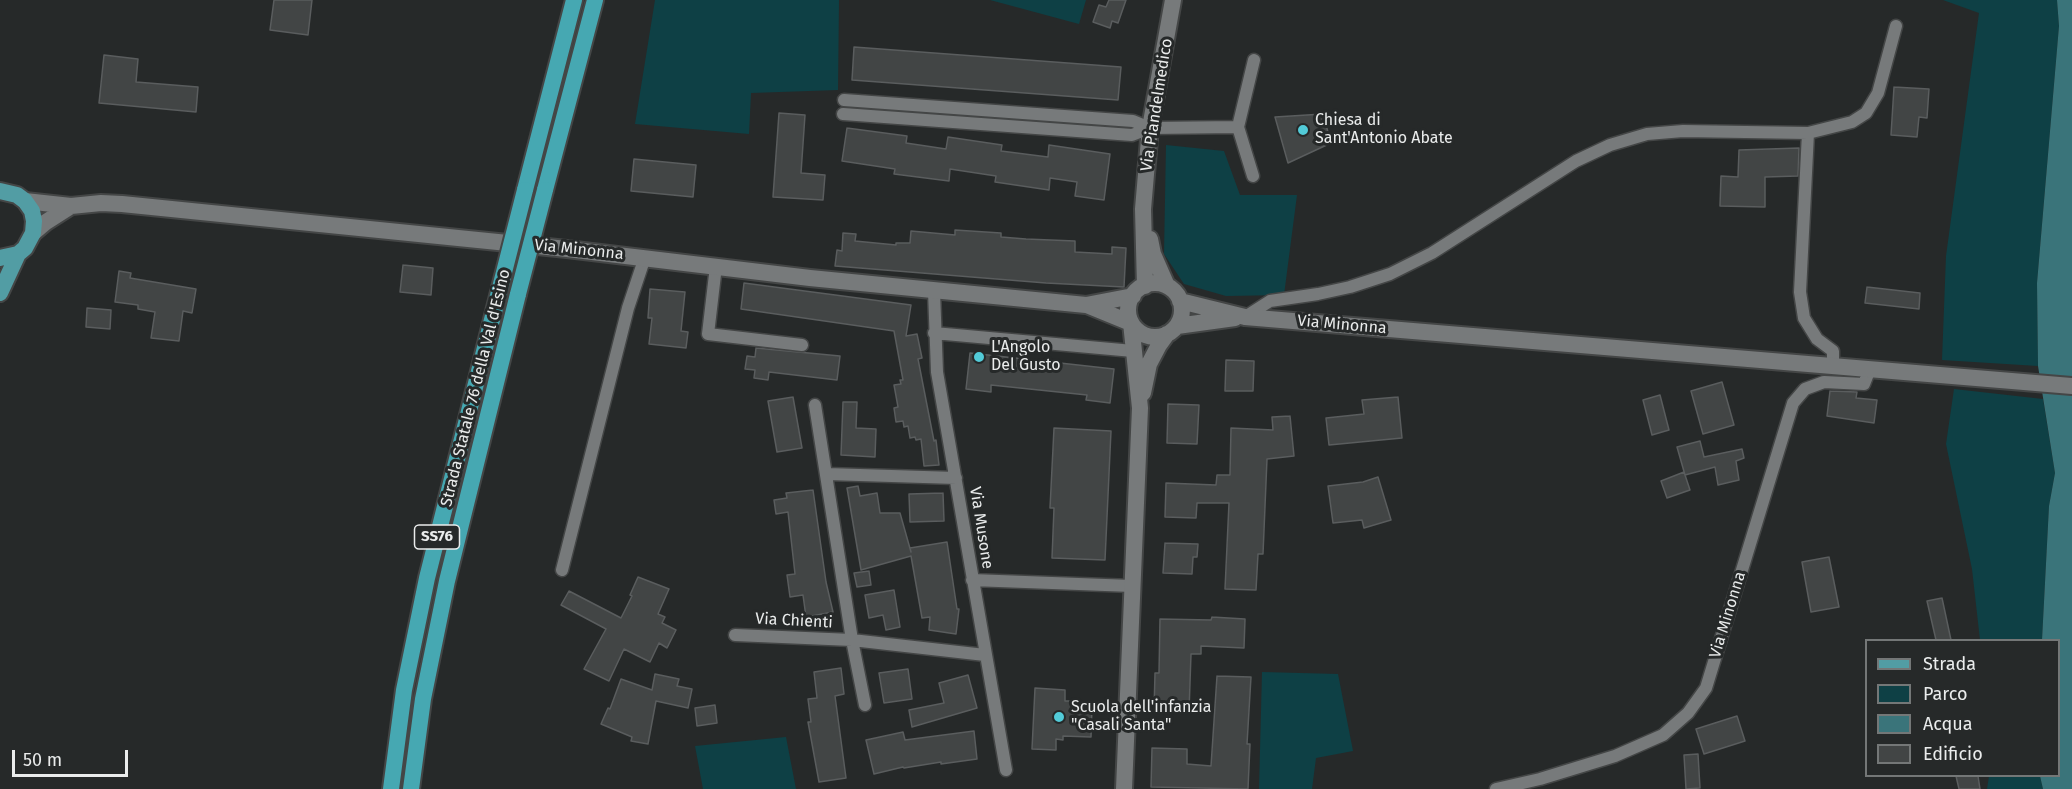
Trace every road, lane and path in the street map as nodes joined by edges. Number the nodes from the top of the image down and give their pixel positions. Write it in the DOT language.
graph roads {
  1 [pos="574,0"];
  2 [pos="595,0"];
  3 [pos="1173,0"];
  4 [pos="1896,26"];
  5 [pos="1254,60"];
  6 [pos="844,100"];
  7 [pos="843,114"];
  8 [pos="1238,127"];
  9 [pos="1150,128"];
  10 [pos="1808,133"];
  11 [pos="1253,176"];
  12 [pos="0,191"];
  13 [pos="25,201"];
  14 [pos="71,206"];
  15 [pos="1143,209"];
  16 [pos="33,233"];
  17 [pos="18,254"];
  18 [pos="645,257"];
  19 [pos="0,258"];
  20 [pos="716,266"];
  21 [pos="1167,286"];
  22 [pos="934,291"];
  23 [pos="1139,291"];
  24 [pos="0,293"];
  25 [pos="1180,301"];
  26 [pos="1086,305"];
  27 [pos="1245,317"];
  28 [pos="1131,323"];
  29 [pos="1172,330"];
  30 [pos="934,333"];
  31 [pos="802,345"];
  32 [pos="1133,351"];
  33 [pos="1833,366"];
  34 [pos="1870,369"];
  35 [pos="2072,386"];
  36 [pos="815,405"];
  37 [pos="1140,408"];
  38 [pos="827,474"];
  39 [pos="956,478"];
  40 [pos="562,570"];
  41 [pos="972,580"];
  42 [pos="1132,586"];
  43 [pos="735,635"];
  44 [pos="852,640"];
  45 [pos="986,655"];
  46 [pos="865,705"];
  47 [pos="1006,770"];
  48 [pos="391,789"];
  49 [pos="411,789"];
  50 [pos="1124,789"];
  51 [pos="1496,789"];
  1 -- 48 [label="highway, Strada Statale 76 della Val d'Esino / SS76, bridge"];
  2 -- 49 [label="highway, Strada Statale 76 della Val d'Esino / SS76, bridge"];
  3 -- 9 [label="main road, Via Piandelmedico"];
  4 -- 10 [label="street"];
  5 -- 8 [label="street"];
  6 -- 9 [label="street"];
  7 -- 9 [label="street"];
  8 -- 9 [label="street"];
  8 -- 11 [label="street"];
  9 -- 15 [label="main road, Via Piandelmedico"];
  10 -- 27 [label="street"];
  10 -- 33 [label="street"];
  12 -- 13 [label="main road"];
  13 -- 14 [label="main road, Via Minonna"];
  13 -- 16 [label="main road"];
  14 -- 16 [label="main road, Via Minonna"];
  14 -- 18 [label="main road, Via Minonna"];
  15 -- 21 [label="main road, Via Piandelmedico"];
  15 -- 23 [label="main road, Via Piandelmedico"];
  16 -- 17 [label="main road"];
  17 -- 19 [label="main road"];
  17 -- 24 [label="main road"];
  18 -- 20 [label="main road, Via Minonna"];
  18 -- 40 [label="street"];
  20 -- 22 [label="main road, Via Minonna"];
  20 -- 31 [label="street"];
  21 -- 23 [label="main road, Via Minonna"];
  21 -- 25 [label="main road"];
  22 -- 26 [label="main road, Via Minonna"];
  22 -- 30 [label="street, Via Musone"];
  23 -- 26 [label="main road, Via Minonna"];
  23 -- 28 [label="main road"];
  25 -- 27 [label="main road, Via Minonna"];
  25 -- 29 [label="main road"];
  26 -- 28 [label="main road, Via Minonna"];
  27 -- 29 [label="main road, Via Minonna"];
  27 -- 33 [label="main road, Via Minonna"];
  28 -- 29 [label="main road, Via Minonna"];
  28 -- 32 [label="main road"];
  29 -- 37 [label="main road"];
  30 -- 32 [label="street"];
  30 -- 39 [label="street, Via Musone"];
  32 -- 37 [label="main road"];
  33 -- 34 [label="main road, Via Minonna"];
  34 -- 35 [label="main road, Via Minonna"];
  34 -- 51 [label="street, Via Minonna"];
  36 -- 38 [label="street"];
  37 -- 42 [label="main road"];
  38 -- 39 [label="street"];
  38 -- 44 [label="street"];
  39 -- 41 [label="street, Via Musone"];
  41 -- 42 [label="street"];
  41 -- 45 [label="street, Via Musone"];
  42 -- 50 [label="main road"];
  43 -- 44 [label="street, Via Chienti"];
  44 -- 45 [label="street, Via Chienti"];
  44 -- 46 [label="street"];
  45 -- 47 [label="street, Via Musone"];
}
